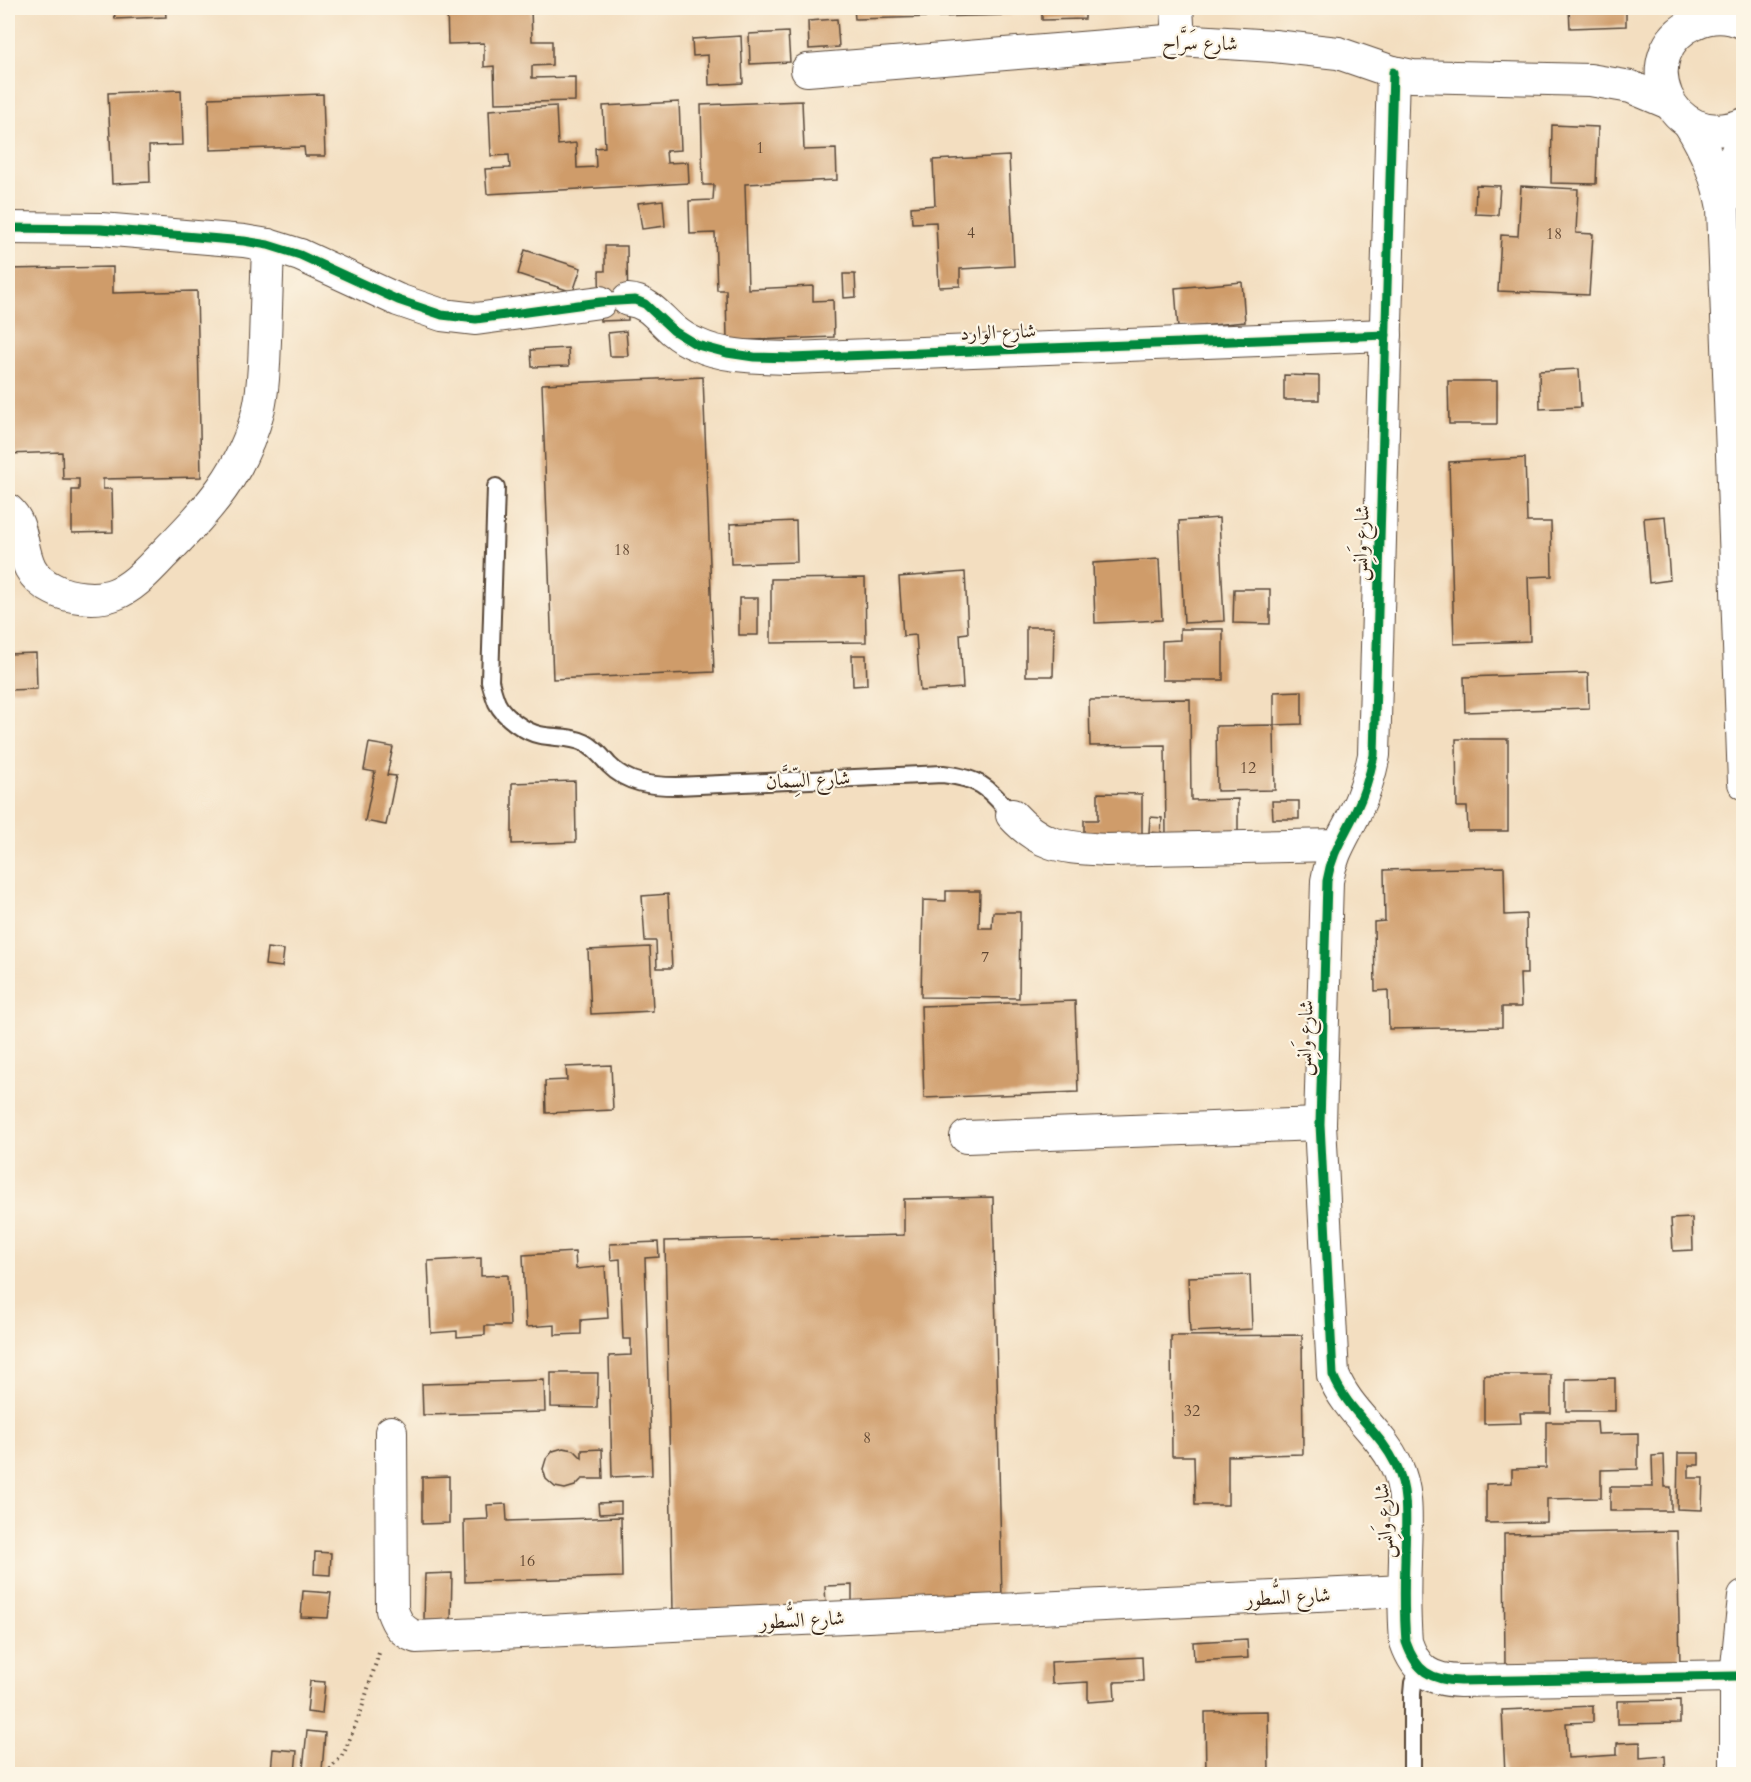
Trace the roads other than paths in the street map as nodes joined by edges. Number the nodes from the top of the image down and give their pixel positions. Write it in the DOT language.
graph roads {
  1 [pos="1177,8"];
  2 [pos="1733,8"];
  3 [pos="1743,21"];
  4 [pos="1678,29"];
  5 [pos="1179,40"];
  6 [pos="807,69"];
  7 [pos="1393,72"];
  8 [pos="1590,80"];
  9 [pos="1679,113"];
  10 [pos="1743,124"];
  11 [pos="1743,134"];
  12 [pos="1723,208"];
  13 [pos="8,228"];
  14 [pos="268,245"];
  15 [pos="1386,335"];
  16 [pos="496,487"];
  17 [pos="8,510"];
  18 [pos="1743,783"];
  19 [pos="1012,815"];
  20 [pos="1338,845"];
  21 [pos="1320,1124"];
  22 [pos="966,1137"];
  23 [pos="391,1432"];
  24 [pos="1404,1591"];
  25 [pos="1743,1597"];
  26 [pos="1420,1668"];
  27 [pos="1736,1676"];
  28 [pos="1412,1774"];
  29 [pos="1736,1774"];
  1 -- 5 [label="street"];
  2 -- 3 [label="street"];
  3 -- 4 [label="street, شارع سَرَّاح"];
  4 -- 8 [label="street, شارع سَرَّاح"];
  4 -- 9 [label="street"];
  5 -- 6 [label="street, شارع سَرَّاح"];
  5 -- 7 [label="street, شارع سَرَّاح"];
  7 -- 8 [label="street, شارع سَرَّاح"];
  7 -- 15 [label="street, شارع وَانِس"];
  8 -- 9 [label="street, شارع سَرَّاح"];
  9 -- 10 [label="street, شارع سَرَّاح"];
  9 -- 12 [label="street"];
  11 -- 12 [label="street"];
  12 -- 18 [label="street"];
  13 -- 14 [label="street"];
  14 -- 15 [label="street, شارع الوارد"];
  14 -- 17 [label="street"];
  15 -- 20 [label="street, شارع وَانِس"];
  16 -- 19 [label="lane, شارع السِّمَّان"];
  19 -- 20 [label="street, شارع السِّمَّان"];
  20 -- 21 [label="street, شارع وَانِس"];
  21 -- 22 [label="street"];
  21 -- 24 [label="street, شارع وَانِس"];
  23 -- 24 [label="street, شارع السُّطور"];
  24 -- 26 [label="street, شارع وَانِس"];
  25 -- 27 [label="street"];
  26 -- 27 [label="street"];
  26 -- 28 [label="lane"];
  27 -- 29 [label="street"];
}
